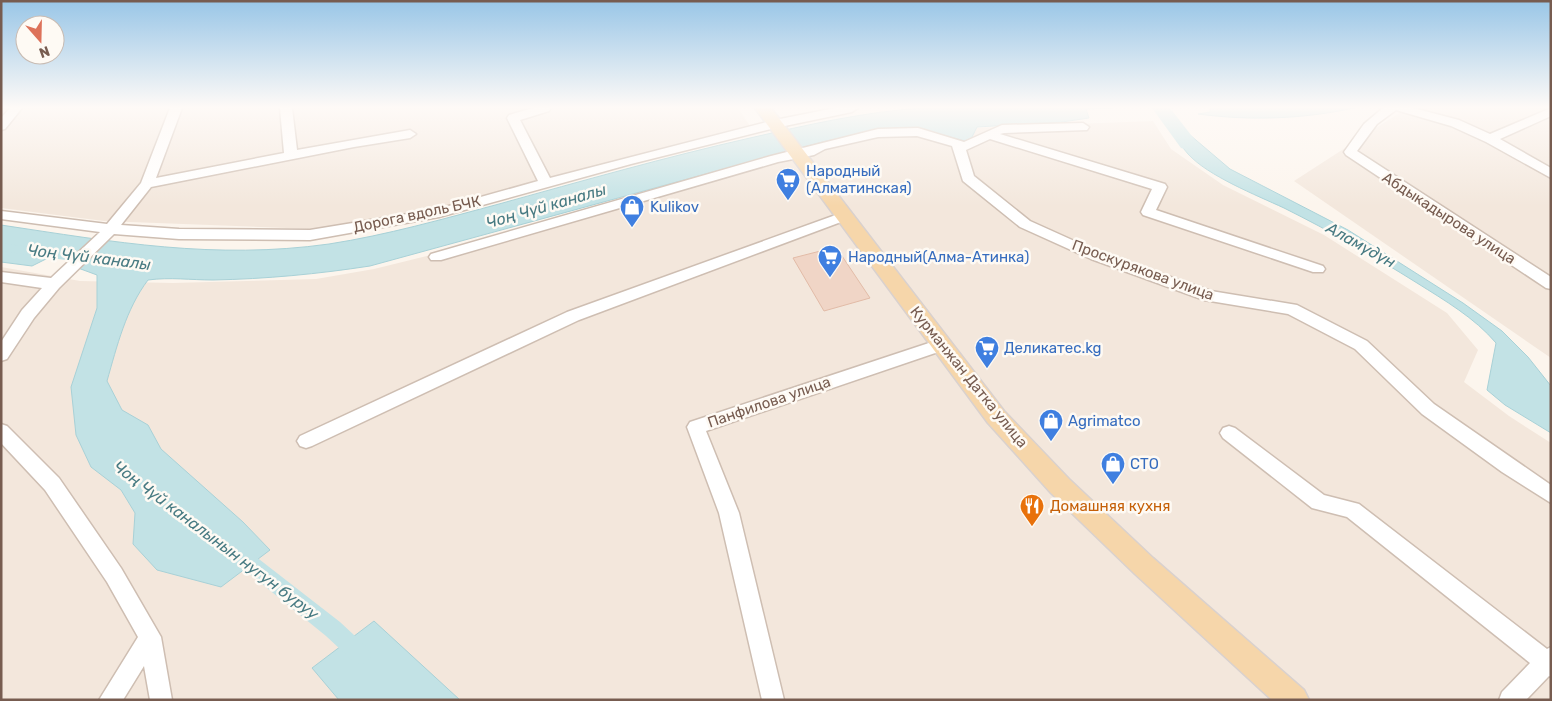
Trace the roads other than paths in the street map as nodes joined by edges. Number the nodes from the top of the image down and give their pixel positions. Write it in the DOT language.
graph roads {
  1 [pos="164,141"];
  2 [pos="290,141"];
  3 [pos="372,141"];
  4 [pos="524,141"];
  5 [pos="715,141"];
  6 [pos="787,141"];
  7 [pos="844,141"];
  8 [pos="947,141"];
  9 [pos="977,141"];
  10 [pos="1008,141"];
  11 [pos="1357,141"];
  12 [pos="1493,141"];
  13 [pos="958,144"];
  14 [pos="797,154"];
  15 [pos="292,155"];
  16 [pos="1551,174"];
  17 [pos="148,184"];
  18 [pos="546,184"];
  19 [pos="1,216"];
  20 [pos="844,216"];
  21 [pos="108,232"];
  22 [pos="436,257"];
  23 [pos="1318,269"];
  24 [pos="1,277"];
  25 [pos="59,278"];
  26 [pos="1551,284"];
  27 [pos="940,345"];
  28 [pos="1,355"];
  29 [pos="1,431"];
  30 [pos="1229,433"];
  31 [pos="306,441"];
  32 [pos="1551,495"];
  33 [pos="150,637"];
  34 [pos="1549,662"];
  35 [pos="110,700"];
  36 [pos="161,700"];
  37 [pos="772,700"];
  38 [pos="1294,700"];
  39 [pos="1510,700"];
  1 -- 17 [label="street"];
  2 -- 15 [label="street"];
  3 -- 15 [label="street"];
  4 -- 18 [label="street"];
  5 -- 18 [label="street, Дорога вдоль БЧК"];
  6 -- 14 [label="main road, Курманжан Датка улица"];
  7 -- 14 [label="street"];
  8 -- 13 [label="street"];
  9 -- 13 [label="street"];
  10 -- 23 [label="street"];
  11 -- 26 [label="street, Абдыкадырова улица"];
  12 -- 16 [label="street"];
  13 -- 32 [label="street, Проскурякова улица"];
  14 -- 20 [label="main road, Курманжан Датка улица"];
  14 -- 22 [label="street"];
  15 -- 17 [label="street"];
  17 -- 21 [label="street"];
  18 -- 21 [label="street, Дорога вдоль БЧК"];
  19 -- 21 [label="street, Дорога вдоль БЧК"];
  20 -- 27 [label="main road, Курманжан Датка улица"];
  20 -- 31 [label="street"];
  21 -- 25 [label="street"];
  24 -- 25 [label="street"];
  25 -- 28 [label="street"];
  27 -- 37 [label="street, Панфилова улица"];
  27 -- 38 [label="main road, Курманжан Датка улица"];
  29 -- 33 [label="street"];
  30 -- 34 [label="street"];
  33 -- 35 [label="street"];
  33 -- 36 [label="street"];
  34 -- 39 [label="street"];
}
